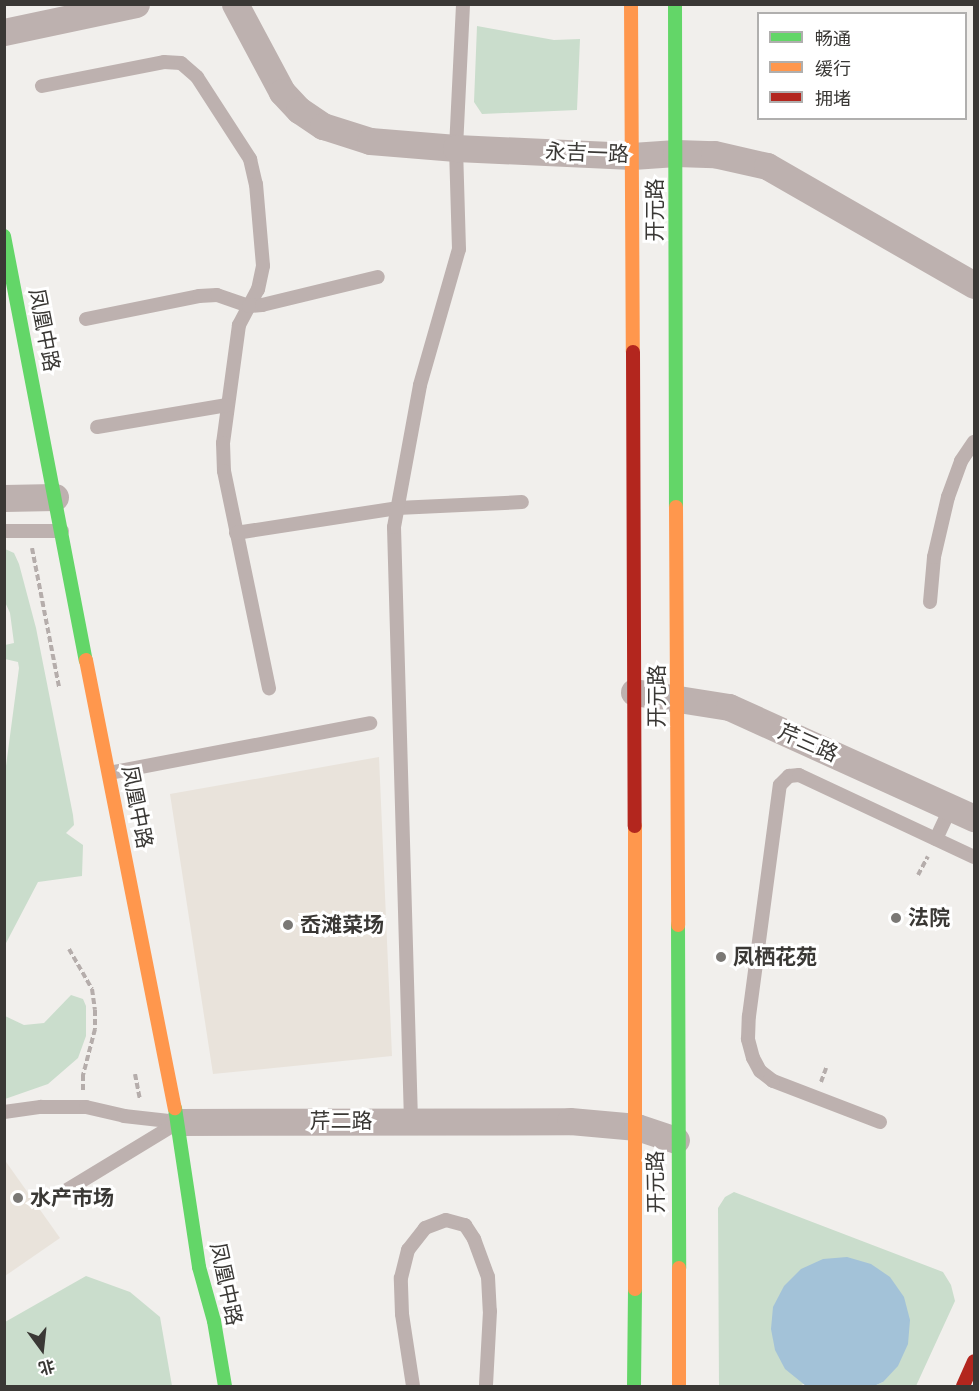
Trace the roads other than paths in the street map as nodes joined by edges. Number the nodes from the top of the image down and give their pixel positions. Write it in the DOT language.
graph roads {
  1 [pos="136,4"];
  2 [pos="235,4"];
  3 [pos="463,4"];
  4 [pos="632,4"];
  5 [pos="675,4"];
  6 [pos="4,32"];
  7 [pos="42,86"];
  8 [pos="456,148"];
  9 [pos="676,153"];
  10 [pos="632,156"];
  11 [pos="4,236"];
  12 [pos="378,278"];
  13 [pos="975,285"];
  14 [pos="249,306"];
  15 [pos="86,319"];
  16 [pos="227,405"];
  17 [pos="98,427"];
  18 [pos="975,442"];
  19 [pos="55,497"];
  20 [pos="4,498"];
  21 [pos="522,502"];
  22 [pos="397,508"];
  23 [pos="4,531"];
  24 [pos="62,531"];
  25 [pos="236,533"];
  26 [pos="930,602"];
  27 [pos="269,688"];
  28 [pos="633,692"];
  29 [pos="678,700"];
  30 [pos="370,723"];
  31 [pos="109,773"];
  32 [pos="963,813"];
  33 [pos="936,839"];
  34 [pos="975,857"];
  35 [pos="4,1112"];
  36 [pos="411,1121"];
  37 [pos="178,1122"];
  38 [pos="880,1122"];
  39 [pos="637,1127"];
  40 [pos="676,1140"];
  41 [pos="62,1193"];
  42 [pos="199,1267"];
  43 [pos="198,1320"];
  44 [pos="975,1361"];
  45 [pos="225,1386"];
  46 [pos="413,1386"];
  47 [pos="486,1386"];
  48 [pos="634,1386"];
  49 [pos="679,1386"];
  50 [pos="963,1386"];
  1 -- 6 [label="street"];
  2 -- 8 [label="street, 永吉一路"];
  3 -- 8 [label="lane"];
  4 -- 10 [label="main road, 开元路"];
  5 -- 9 [label="main road, 开元路"];
  7 -- 14 [label="lane"];
  8 -- 10 [label="street, 永吉一路"];
  8 -- 22 [label="lane"];
  9 -- 10 [label="street, 永吉一路"];
  9 -- 13 [label="street, 永吉一路"];
  9 -- 29 [label="main road, 开元路"];
  10 -- 28 [label="main road, 开元路"];
  11 -- 19 [label="main road, 凤凰中路"];
  12 -- 14 [label="lane"];
  14 -- 15 [label="lane"];
  14 -- 16 [label="lane"];
  16 -- 17 [label="lane"];
  16 -- 25 [label="lane"];
  18 -- 26 [label="lane"];
  19 -- 20 [label="street"];
  19 -- 24 [label="main road, 凤凰中路"];
  21 -- 22 [label="lane"];
  22 -- 25 [label="lane"];
  22 -- 36 [label="lane"];
  23 -- 24 [label="lane"];
  24 -- 31 [label="main road, 凤凰中路"];
  25 -- 27 [label="lane"];
  28 -- 29 [label="street, 芹三路"];
  28 -- 39 [label="main road, 开元路"];
  29 -- 32 [label="street, 芹三路"];
  29 -- 40 [label="main road, 开元路"];
  30 -- 31 [label="lane"];
  31 -- 37 [label="main road, 凤凰中路"];
  32 -- 33 [label="lane"];
  33 -- 34 [label="lane"];
  33 -- 38 [label="lane"];
  35 -- 37 [label="lane, 芹二路"];
  36 -- 37 [label="street, 芹二路"];
  36 -- 39 [label="street, 芹二路"];
  37 -- 41 [label="lane"];
  37 -- 42 [label="main road, 凤凰中路"];
  39 -- 40 [label="street, 芹二路"];
  39 -- 48 [label="main road, 开元路"];
  40 -- 49 [label="main road, 开元路"];
  42 -- 43 [label="main road"];
  42 -- 45 [label="main road, 凤凰中路"];
  44 -- 50 [label="main road"];
  46 -- 47 [label="lane"];
}
